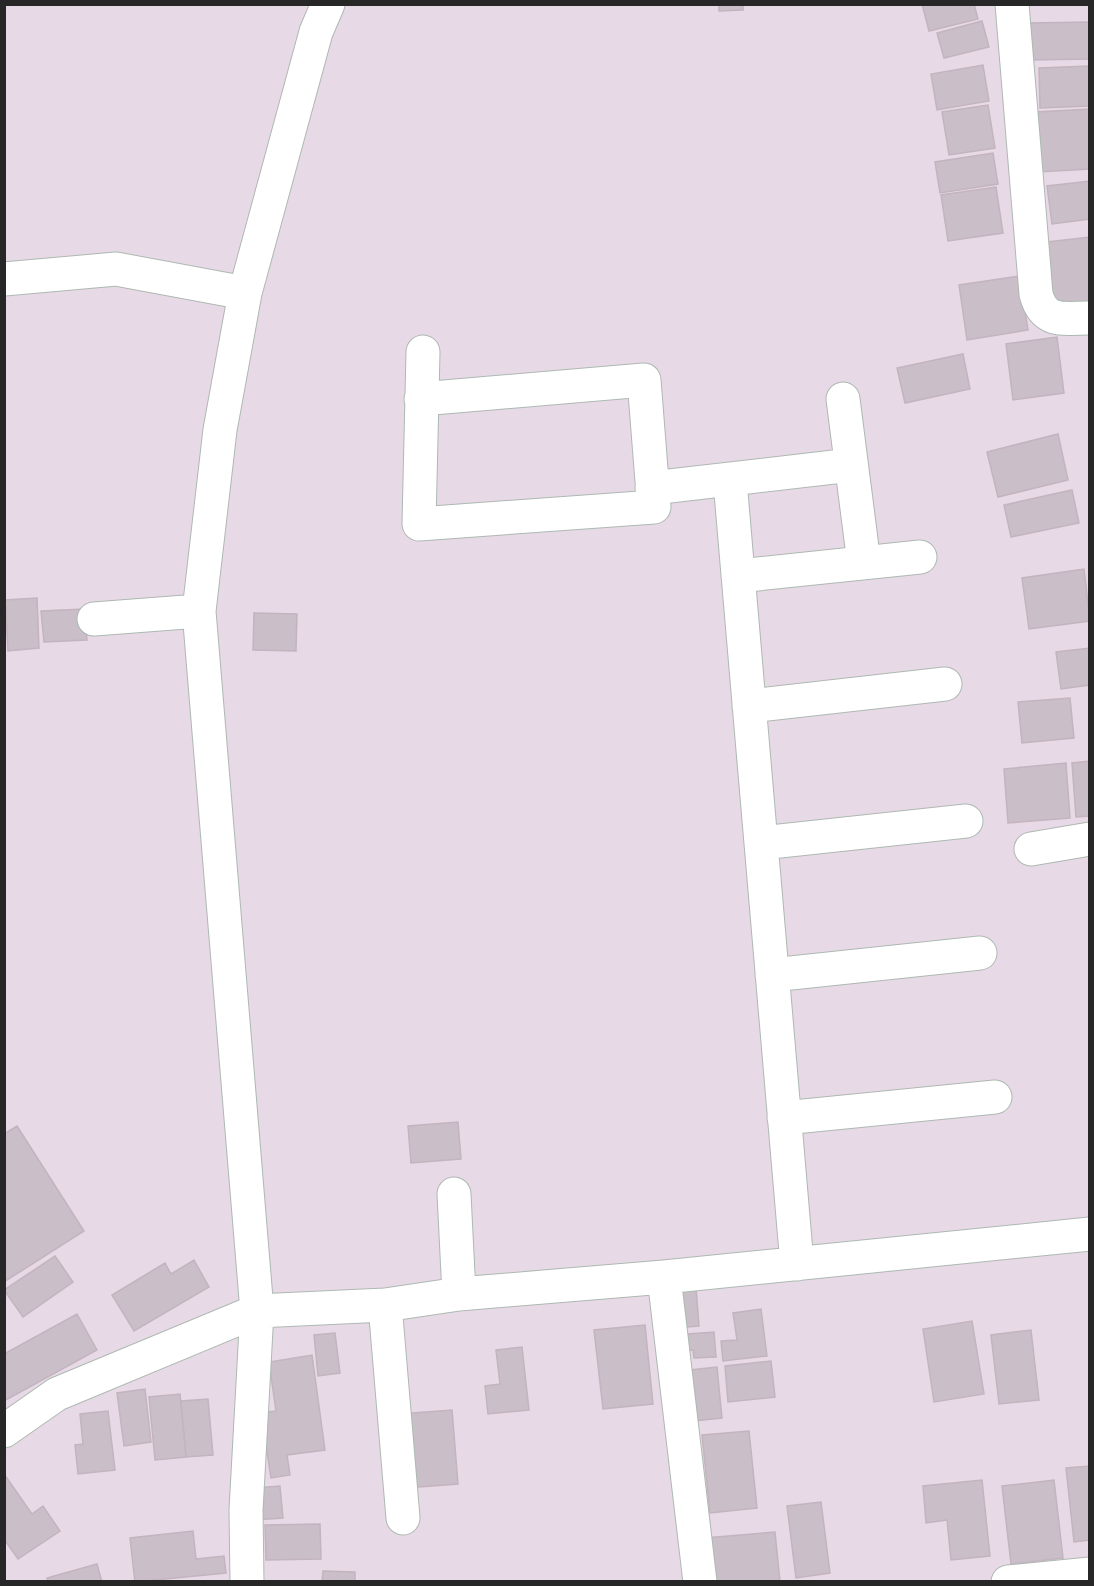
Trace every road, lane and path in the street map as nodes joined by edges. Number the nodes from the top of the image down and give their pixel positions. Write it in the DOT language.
graph roads {
  1 [pos="328,4"];
  2 [pos="1012,4"];
  3 [pos="4,279"];
  4 [pos="245,293"];
  5 [pos="1089,318"];
  6 [pos="423,352"];
  7 [pos="421,399"];
  8 [pos="843,399"];
  9 [pos="851,465"];
  10 [pos="730,481"];
  11 [pos="652,488"];
  12 [pos="920,556"];
  13 [pos="864,562"];
  14 [pos="738,576"];
  15 [pos="199,611"];
  16 [pos="94,619"];
  17 [pos="945,684"];
  18 [pos="749,706"];
  19 [pos="966,821"];
  20 [pos="1089,839"];
  21 [pos="761,843"];
  22 [pos="1031,849"];
  23 [pos="980,953"];
  24 [pos="772,975"];
  25 [pos="995,1097"];
  26 [pos="784,1118"];
  27 [pos="454,1194"];
  28 [pos="1089,1234"];
  29 [pos="796,1264"];
  30 [pos="664,1277"];
  31 [pos="459,1294"];
  32 [pos="385,1305"];
  33 [pos="257,1311"];
  34 [pos="4,1431"];
  35 [pos="403,1518"];
  36 [pos="1089,1574"];
  37 [pos="247,1581"];
  38 [pos="700,1581"];
  39 [pos="1008,1581"];
  1 -- 4 [label="street"];
  2 -- 5 [label="street"];
  3 -- 4 [label="street"];
  4 -- 15 [label="street"];
  6 -- 7 [label="street"];
  7 -- 11 [label="street"];
  7 -- 11 [label="street"];
  8 -- 9 [label="street"];
  9 -- 10 [label="street"];
  9 -- 13 [label="street"];
  10 -- 11 [label="street"];
  10 -- 14 [label="street"];
  12 -- 13 [label="street"];
  13 -- 14 [label="street"];
  14 -- 18 [label="street"];
  15 -- 16 [label="street"];
  15 -- 33 [label="street"];
  17 -- 18 [label="street"];
  18 -- 21 [label="street"];
  19 -- 21 [label="street"];
  20 -- 22 [label="street"];
  21 -- 24 [label="street"];
  23 -- 24 [label="street"];
  24 -- 26 [label="street"];
  25 -- 26 [label="street"];
  26 -- 29 [label="street"];
  27 -- 31 [label="street"];
  28 -- 29 [label="street"];
  29 -- 30 [label="street"];
  30 -- 31 [label="street"];
  30 -- 38 [label="street"];
  31 -- 32 [label="street"];
  32 -- 33 [label="street"];
  32 -- 35 [label="street"];
  33 -- 34 [label="street"];
  33 -- 37 [label="street"];
  36 -- 39 [label="street"];
}
